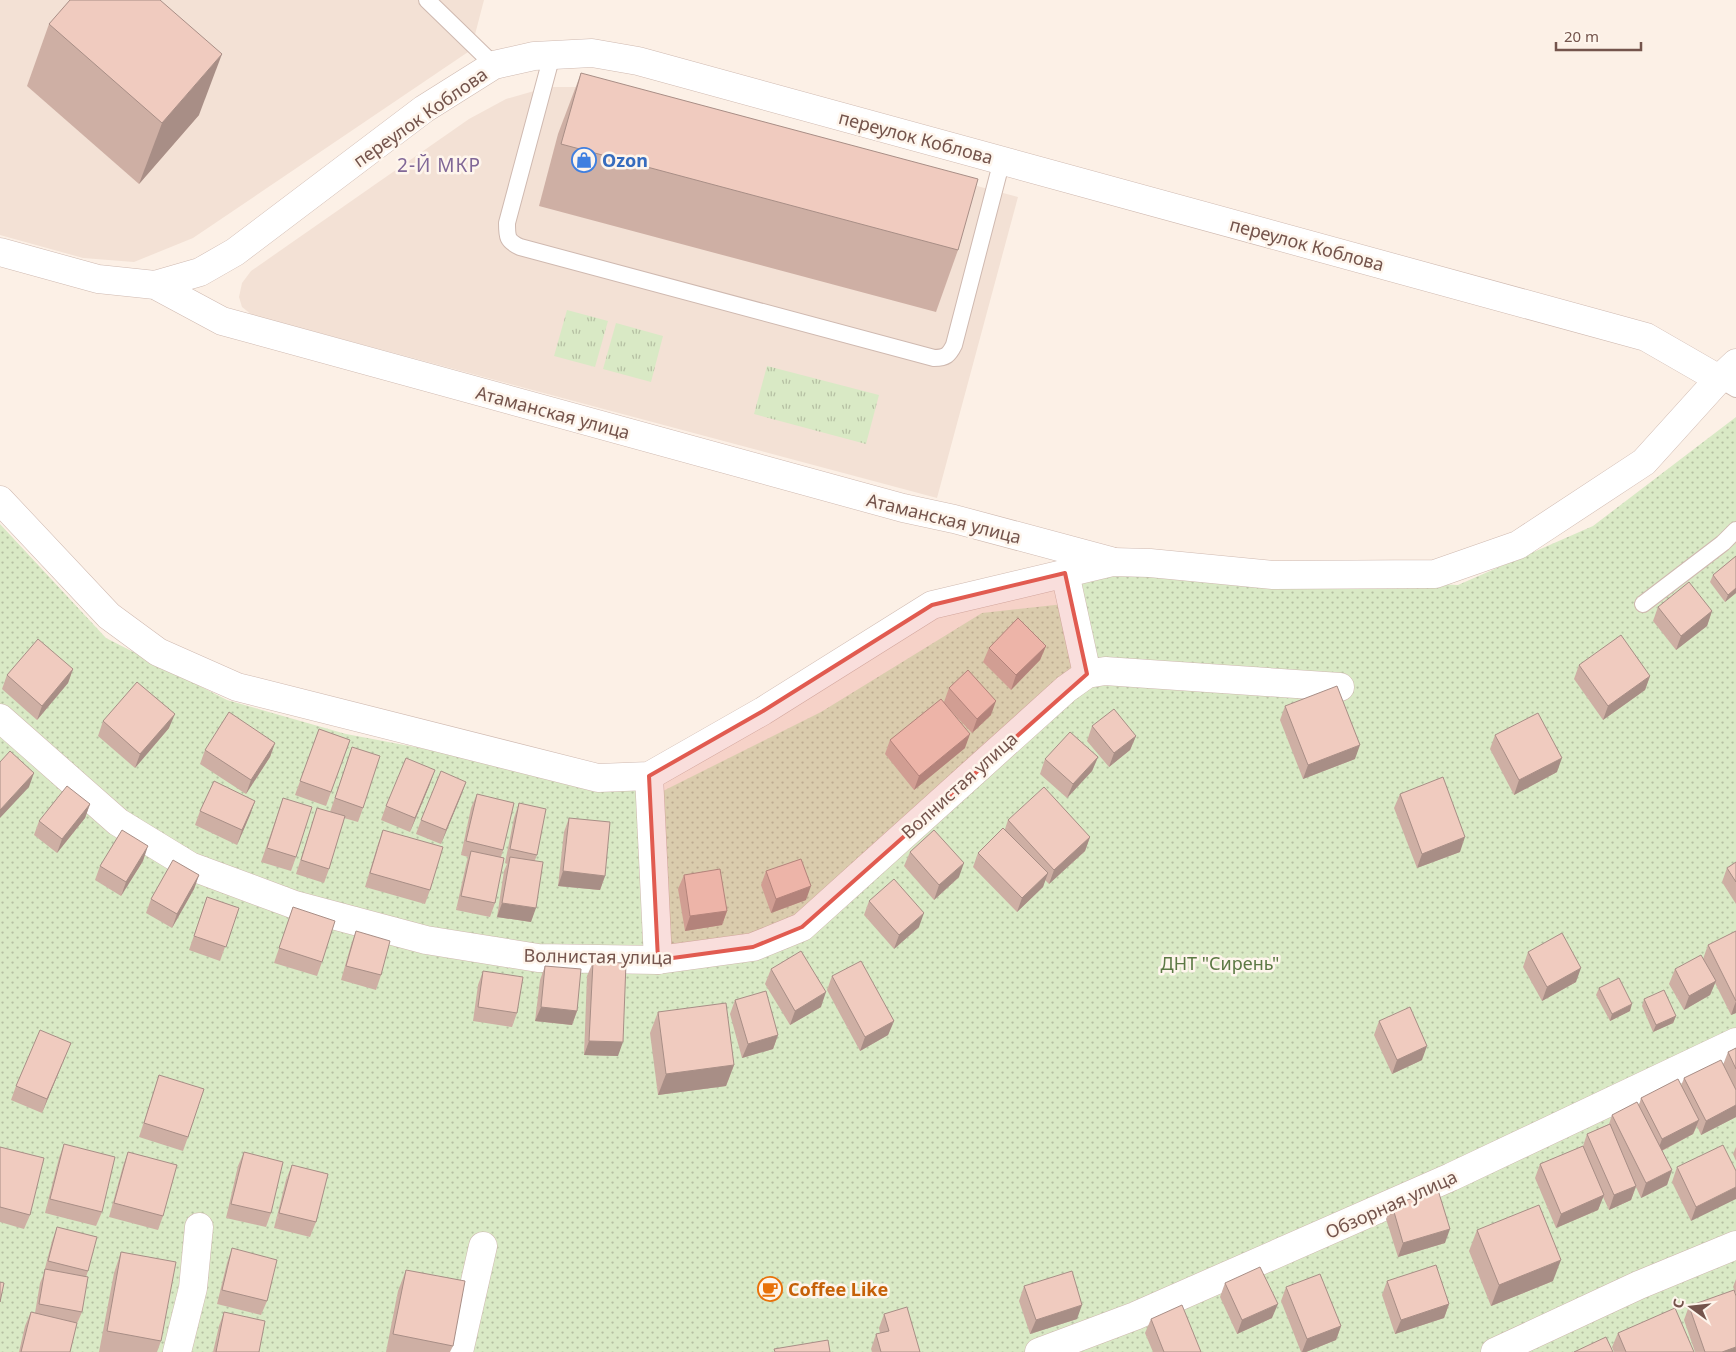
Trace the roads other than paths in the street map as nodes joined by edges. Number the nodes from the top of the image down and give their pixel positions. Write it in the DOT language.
graph roads {
  1 [pos="427,0"];
  2 [pos="552,55"];
  3 [pos="494,66"];
  4 [pos="1002,160"];
  5 [pos="0,252"];
  6 [pos="155,285"];
  7 [pos="1730,377"];
  8 [pos="0,500"];
  9 [pos="1736,530"];
  10 [pos="1112,562"];
  11 [pos="1065,573"];
  12 [pos="1643,604"];
  13 [pos="1087,674"];
  14 [pos="1340,687"];
  15 [pos="0,718"];
  16 [pos="650,776"];
  17 [pos="658,960"];
  18 [pos="1736,1042"];
  19 [pos="199,1227"];
  20 [pos="1736,1245"];
  21 [pos="483,1246"];
  22 [pos="177,1352"];
  23 [pos="459,1352"];
  24 [pos="1039,1352"];
  25 [pos="1494,1352"];
  1 -- 3 [label="lane"];
  2 -- 3 [label="street, переулок Коблова"];
  2 -- 4 [label="street, переулок Коблова"];
  2 -- 4 [label="lane"];
  3 -- 6 [label="street, переулок Коблова"];
  4 -- 7 [label="street, переулок Коблова"];
  5 -- 6 [label="street, Атаманская улица"];
  6 -- 10 [label="street, Атаманская улица"];
  7 -- 10 [label="street"];
  8 -- 16 [label="street"];
  9 -- 12 [label="lane"];
  10 -- 11 [label="street"];
  11 -- 13 [label="street"];
  11 -- 16 [label="street"];
  13 -- 14 [label="street, Волнистая улица"];
  13 -- 17 [label="street, Волнистая улица"];
  15 -- 17 [label="street, Волнистая улица"];
  16 -- 17 [label="street"];
  18 -- 24 [label="street, Обзорная улица"];
  19 -- 22 [label="street"];
  20 -- 25 [label="street"];
  21 -- 23 [label="street"];
}
